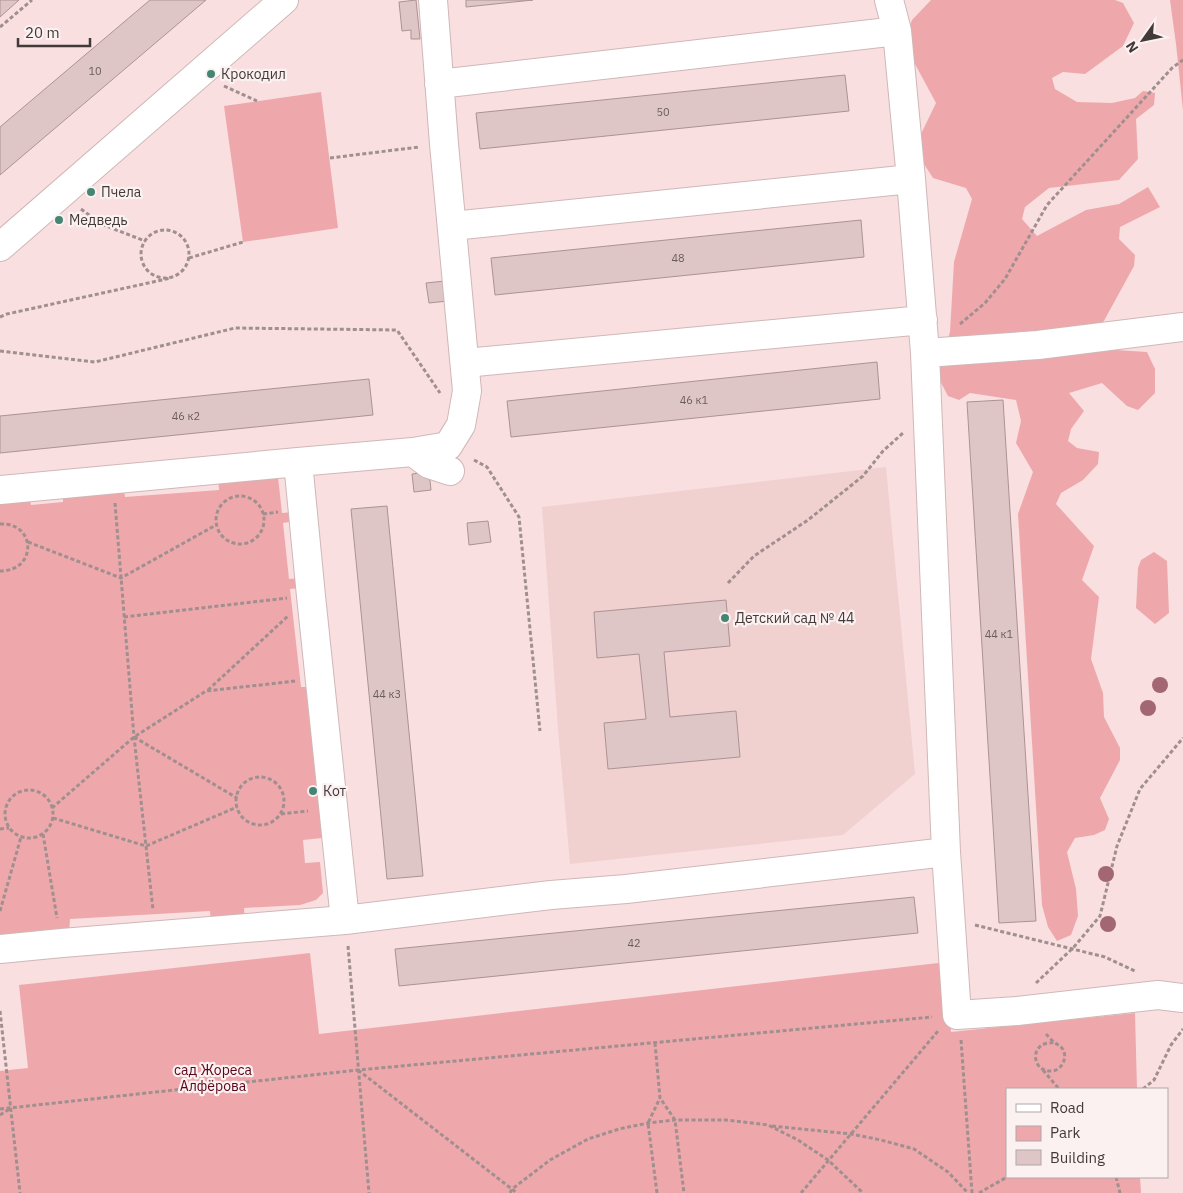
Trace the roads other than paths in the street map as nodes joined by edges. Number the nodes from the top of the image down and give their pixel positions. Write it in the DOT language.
graph roads {
  1 [pos="284,0"];
  2 [pos="433,0"];
  3 [pos="889,0"];
  4 [pos="897,31"];
  5 [pos="439,84"];
  6 [pos="911,180"];
  7 [pos="452,226"];
  8 [pos="0,247"];
  9 [pos="923,320"];
  10 [pos="1183,328"];
  11 [pos="925,353"];
  12 [pos="465,363"];
  13 [pos="298,462"];
  14 [pos="0,490"];
  15 [pos="946,852"];
  16 [pos="345,920"];
  17 [pos="0,950"];
  18 [pos="1183,998"];
  1 -- 8 [label="lane"];
  2 -- 5 [label="lane"];
  3 -- 4 [label="lane"];
  4 -- 5 [label="lane"];
  4 -- 6 [label="lane"];
  5 -- 7 [label="lane"];
  6 -- 7 [label="lane"];
  6 -- 9 [label="lane"];
  7 -- 12 [label="lane"];
  9 -- 11 [label="lane"];
  9 -- 12 [label="lane"];
  10 -- 11 [label="lane"];
  11 -- 15 [label="lane"];
  12 -- 13 [label="lane"];
  13 -- 14 [label="lane"];
  13 -- 16 [label="lane"];
  15 -- 16 [label="lane"];
  15 -- 18 [label="lane"];
  16 -- 17 [label="lane"];
}
